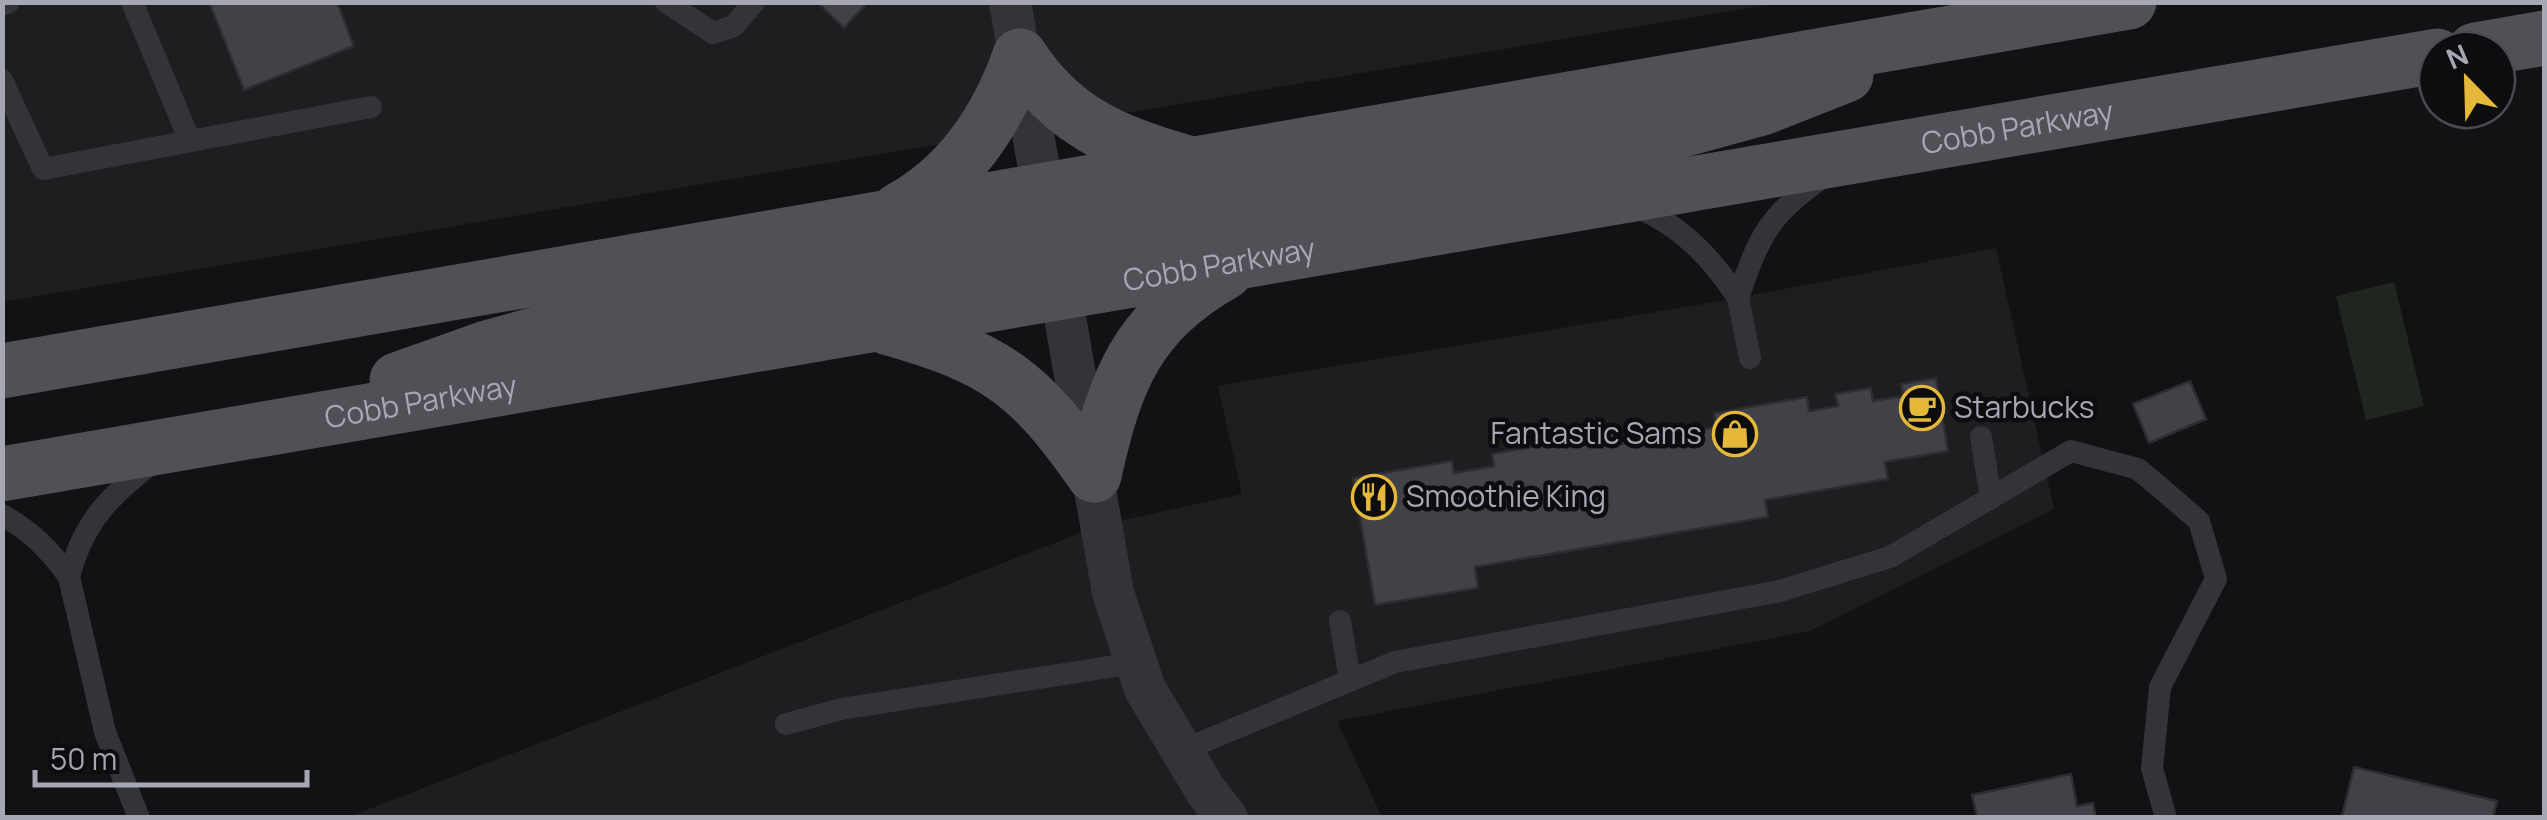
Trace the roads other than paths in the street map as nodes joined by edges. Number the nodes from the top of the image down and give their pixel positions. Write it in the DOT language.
graph roads {
  1 [pos="132,2"];
  2 [pos="666,2"];
  3 [pos="754,2"];
  4 [pos="1010,2"];
  5 [pos="2003,2"];
  6 [pos="2129,2"];
  7 [pos="2544,38"];
  8 [pos="1921,40"];
  9 [pos="2517,43"];
  10 [pos="1020,56"];
  11 [pos="2417,59"];
  12 [pos="2,80"];
  13 [pos="371,108"];
  14 [pos="190,141"];
  15 [pos="1855,157"];
  16 [pos="1192,164"];
  17 [pos="1616,199"];
  18 [pos="885,218"];
  19 [pos="1053,241"];
  20 [pos="1242,262"];
  21 [pos="1738,298"];
  22 [pos="873,324"];
  23 [pos="2,345"];
  24 [pos="1750,358"];
  25 [pos="63,361"];
  26 [pos="2,371"];
  27 [pos="294,424"];
  28 [pos="1982,437"];
  29 [pos="179,444"];
  30 [pos="2,474"];
  31 [pos="1094,475"];
  32 [pos="1991,498"];
  33 [pos="2,514"];
  34 [pos="69,577"];
  35 [pos="1340,622"];
  36 [pos="1134,662"];
  37 [pos="1350,680"];
  38 [pos="786,724"];
  39 [pos="1182,750"];
  40 [pos="139,818"];
  41 [pos="1227,818"];
  42 [pos="2166,818"];
  1 -- 14 [label="lane"];
  2 -- 3 [label="lane"];
  4 -- 10 [label="street"];
  5 -- 8 [label="lane"];
  6 -- 8 [label="main road, Cobb Parkway"];
  7 -- 9 [label="main road"];
  8 -- 16 [label="main road, Cobb Parkway"];
  8 -- 19 [label="main road"];
  10 -- 16 [label="main road"];
  10 -- 18 [label="main road"];
  10 -- 19 [label="street"];
  11 -- 15 [label="main road, Cobb Parkway"];
  12 -- 14 [label="lane"];
  13 -- 14 [label="lane"];
  15 -- 17 [label="main road, Cobb Parkway"];
  15 -- 21 [label="lane"];
  16 -- 19 [label="main road, Cobb Parkway"];
  17 -- 20 [label="main road, Cobb Parkway"];
  17 -- 21 [label="lane"];
  18 -- 19 [label="main road, Cobb Parkway"];
  18 -- 25 [label="main road, Cobb Parkway"];
  19 -- 20 [label="main road, Cobb Parkway"];
  19 -- 22 [label="main road, Cobb Parkway"];
  19 -- 27 [label="main road"];
  19 -- 31 [label="street"];
  20 -- 31 [label="main road"];
  21 -- 24 [label="lane"];
  22 -- 27 [label="main road, Cobb Parkway"];
  22 -- 31 [label="main road"];
  23 -- 25 [label="street"];
  25 -- 26 [label="main road, Cobb Parkway"];
  27 -- 29 [label="main road, Cobb Parkway"];
  28 -- 32 [label="lane"];
  29 -- 30 [label="main road, Cobb Parkway"];
  29 -- 34 [label="lane"];
  31 -- 36 [label="street"];
  32 -- 37 [label="lane"];
  32 -- 42 [label="lane"];
  33 -- 34 [label="lane"];
  34 -- 40 [label="lane"];
  35 -- 37 [label="lane"];
  36 -- 38 [label="lane"];
  36 -- 39 [label="street"];
  37 -- 39 [label="lane"];
  39 -- 41 [label="street"];
}
